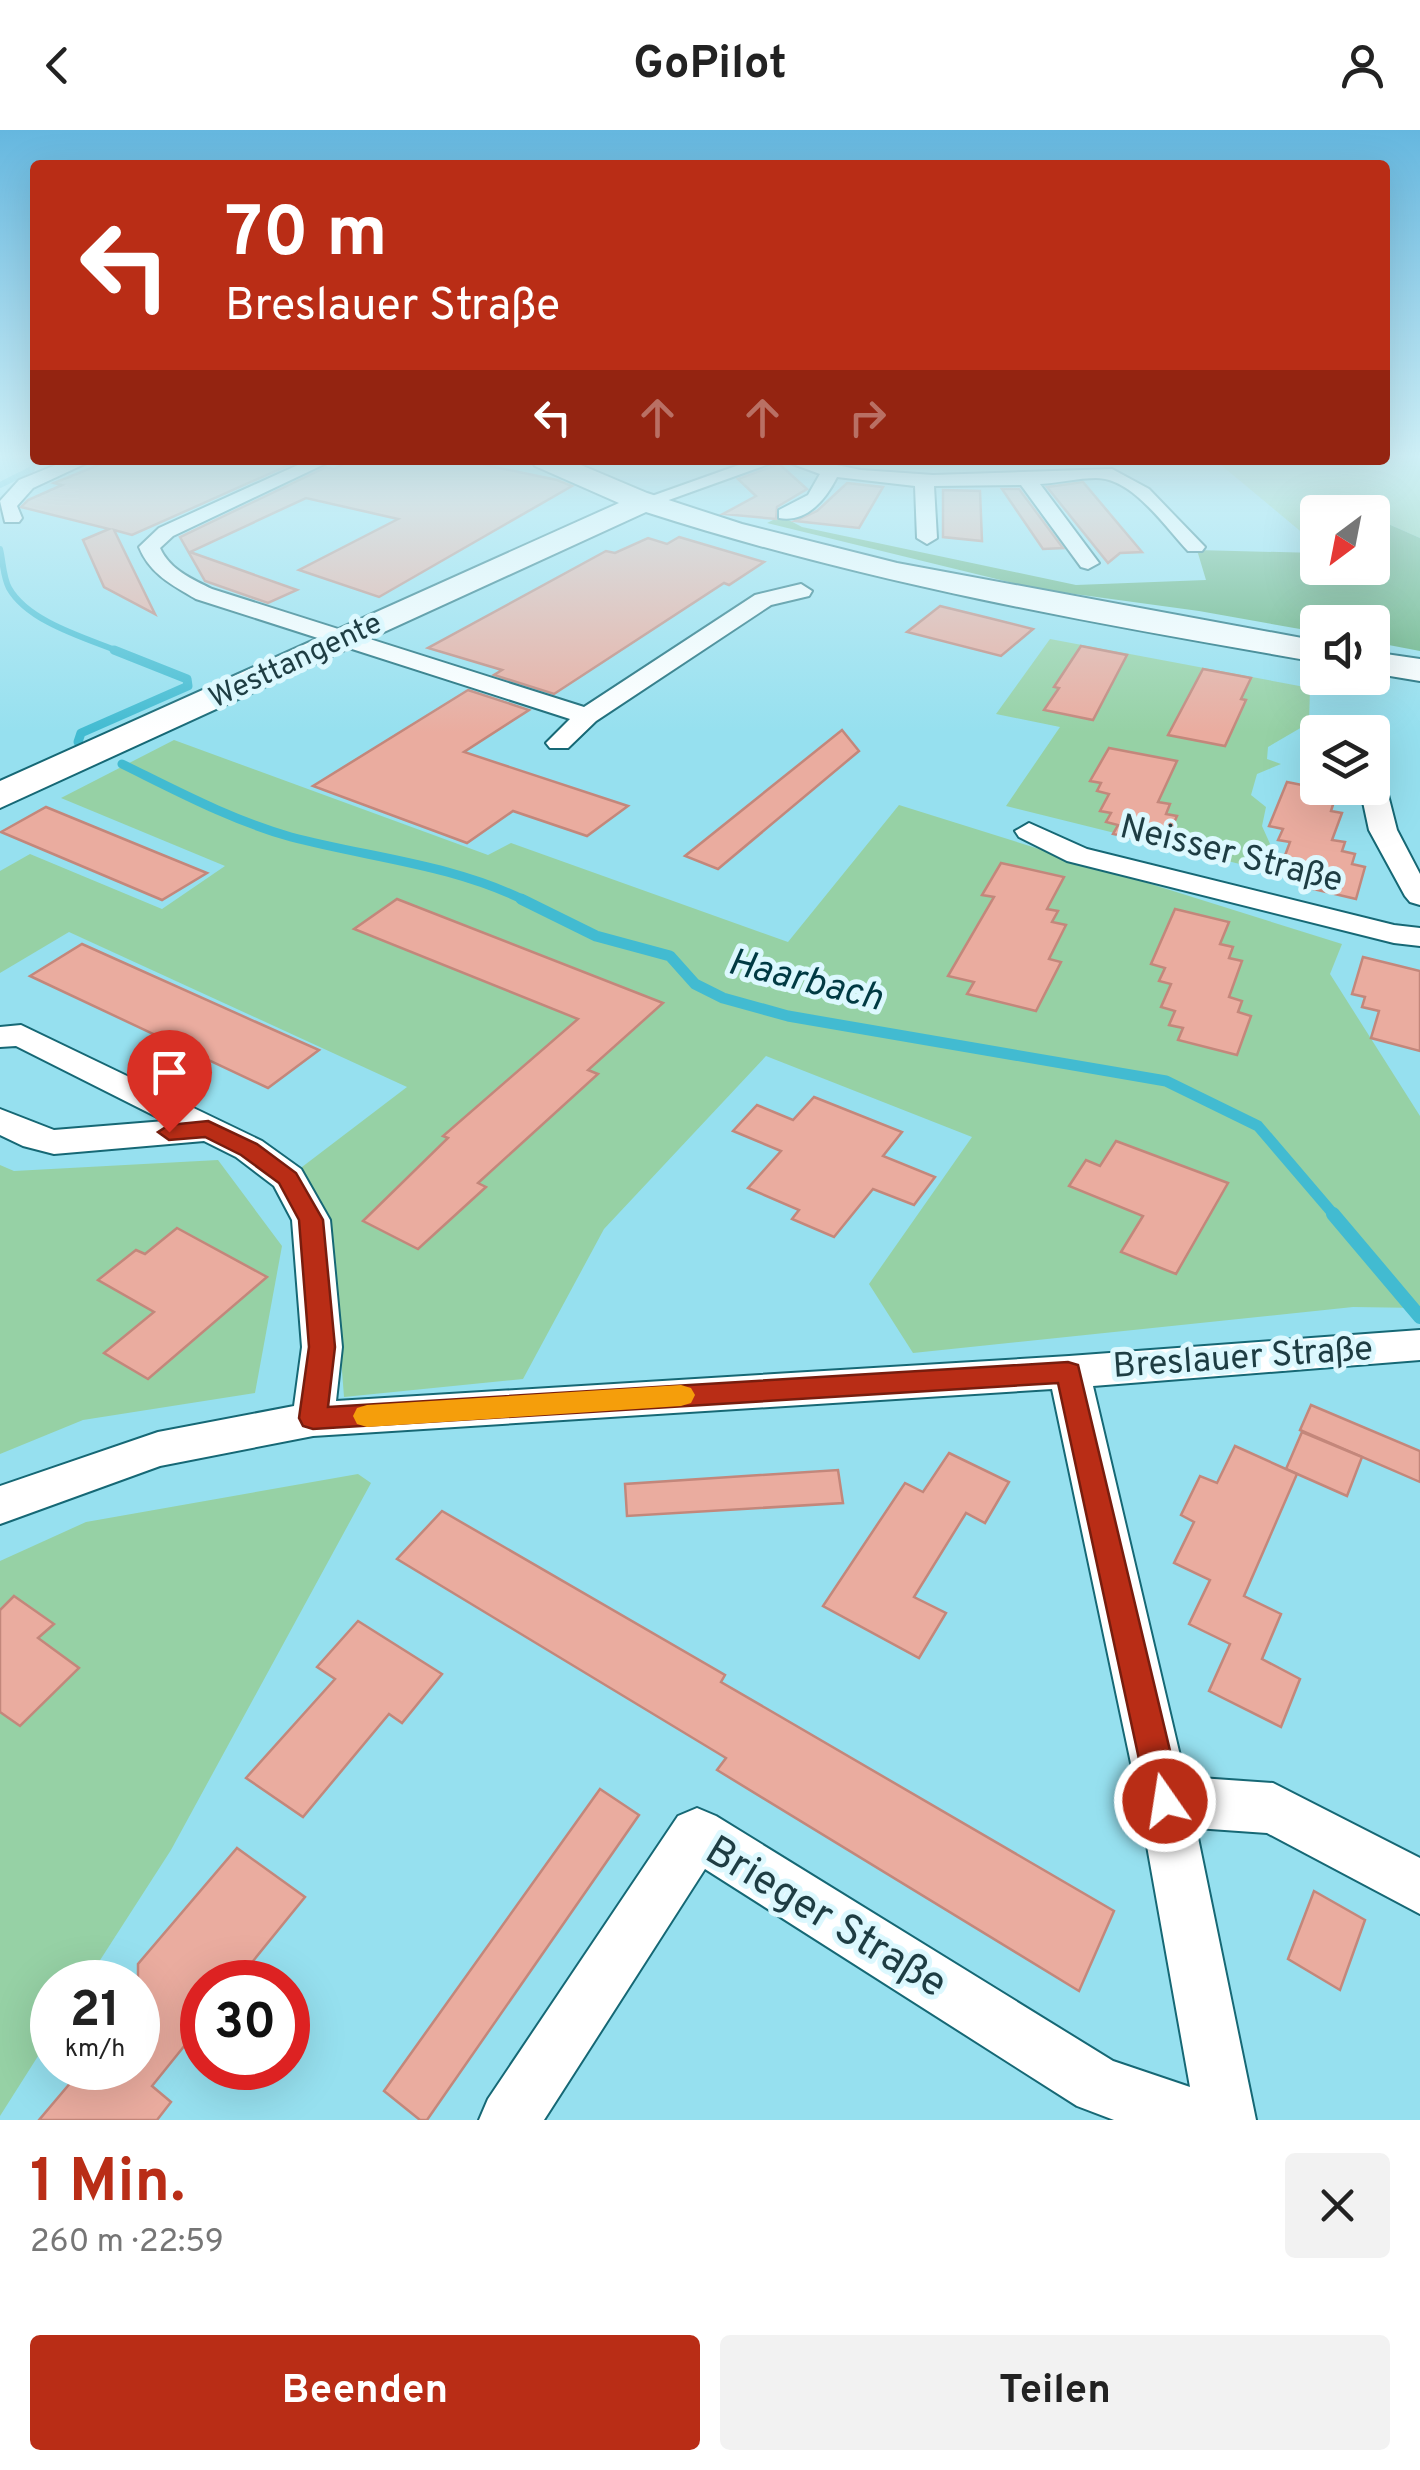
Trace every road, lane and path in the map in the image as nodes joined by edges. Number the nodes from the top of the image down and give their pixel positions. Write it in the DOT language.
graph roads {
  1 [pos="149,547"];
  2 [pos="546,547"];
  3 [pos="796,547"];
  4 [pos="1077,547"];
  5 [pos="1088,563"];
  6 [pos="801,591"];
  7 [pos="342,640"];
  8 [pos="1300,649"];
  9 [pos="1390,665"];
  10 [pos="1420,670"];
  11 [pos="587,716"];
  12 [pos="559,743"];
  13 [pos="0,796"];
  14 [pos="1377,805"];
  15 [pos="1029,832"];
  16 [pos="1420,896"];
  17 [pos="1420,937"];
  18 [pos="0,1038"];
  19 [pos="0,1120"];
  20 [pos="208,1129"];
  21 [pos="1415,1346"];
  22 [pos="1068,1372"];
  23 [pos="313,1418"];
  24 [pos="0,1505"];
  25 [pos="1165,1801"];
  26 [pos="1420,1886"];
  27 [pos="509,2120"];
  28 [pos="1200,2120"];
  29 [pos="1226,2120"];
  1 -- 7 [label="street"];
  2 -- 7 [label="main road, Westtangente"];
  3 -- 8 [label="main road"];
  4 -- 5 [label="street"];
  6 -- 11 [label="street"];
  7 -- 11 [label="street"];
  7 -- 13 [label="main road, Westtangente"];
  9 -- 10 [label="main road"];
  11 -- 12 [label="street"];
  14 -- 16 [label="street"];
  15 -- 17 [label="street, Neisser Straße"];
  18 -- 20 [label="street"];
  19 -- 20 [label="street"];
  20 -- 23 [label="street"];
  21 -- 22 [label="street, Breslauer Straße"];
  22 -- 23 [label="street, Breslauer Straße"];
  22 -- 25 [label="street"];
  23 -- 24 [label="street, Breslauer Straße"];
  25 -- 26 [label="street"];
  25 -- 29 [label="street"];
  27 -- 28 [label="street, Brieger Straße"];
}
